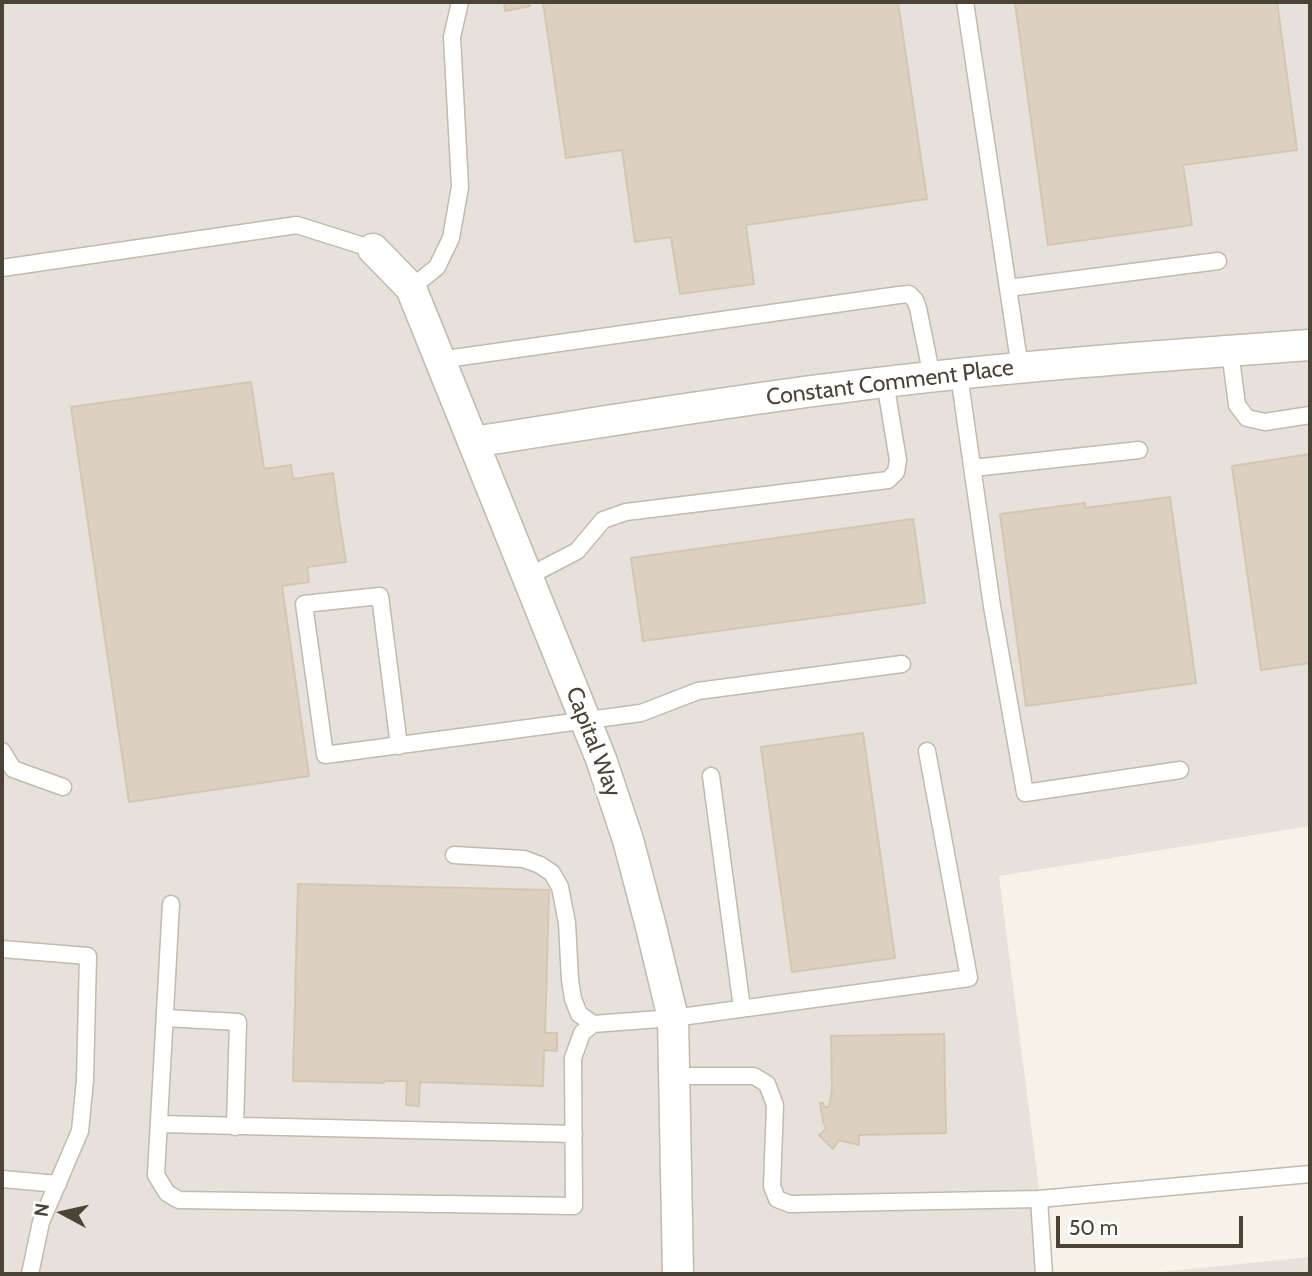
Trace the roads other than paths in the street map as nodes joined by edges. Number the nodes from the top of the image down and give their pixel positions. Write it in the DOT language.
graph roads {
  1 [pos="460,2"];
  2 [pos="965,2"];
  3 [pos="373,249"];
  4 [pos="1219,261"];
  5 [pos="2,268"];
  6 [pos="411,288"];
  7 [pos="1008,288"];
  8 [pos="1310,345"];
  9 [pos="1230,351"];
  10 [pos="439,360"];
  11 [pos="1020,368"];
  12 [pos="946,376"];
  13 [pos="885,382"];
  14 [pos="1310,415"];
  15 [pos="472,442"];
  16 [pos="1139,450"];
  17 [pos="972,468"];
  18 [pos="527,576"];
  19 [pos="902,664"];
  20 [pos="586,721"];
  21 [pos="399,746"];
  22 [pos="2,751"];
  23 [pos="927,751"];
  24 [pos="1180,770"];
  25 [pos="711,776"];
  26 [pos="63,787"];
  27 [pos="454,855"];
  28 [pos="171,904"];
  29 [pos="2,949"];
  30 [pos="742,1008"];
  31 [pos="165,1018"];
  32 [pos="673,1018"];
  33 [pos="593,1024"];
  34 [pos="674,1076"];
  35 [pos="160,1124"];
  36 [pos="235,1127"];
  37 [pos="574,1135"];
  38 [pos="1310,1174"];
  39 [pos="2,1179"];
  40 [pos="58,1184"];
  41 [pos="1038,1199"];
  42 [pos="30,1274"];
  43 [pos="678,1274"];
  44 [pos="1044,1274"];
  1 -- 6 [label="lane"];
  2 -- 7 [label="lane"];
  3 -- 5 [label="lane"];
  3 -- 6 [label="street, Capital Way"];
  4 -- 7 [label="lane"];
  6 -- 10 [label="street, Capital Way"];
  7 -- 11 [label="lane"];
  8 -- 9 [label="street, Constant Comment Place"];
  9 -- 11 [label="street, Constant Comment Place"];
  9 -- 14 [label="lane"];
  10 -- 12 [label="lane"];
  10 -- 15 [label="street, Capital Way"];
  11 -- 12 [label="street, Constant Comment Place"];
  12 -- 13 [label="street, Constant Comment Place"];
  12 -- 17 [label="lane"];
  13 -- 15 [label="street, Constant Comment Place"];
  13 -- 18 [label="lane"];
  15 -- 18 [label="street, Capital Way"];
  16 -- 17 [label="lane"];
  17 -- 24 [label="lane"];
  18 -- 20 [label="street, Capital Way"];
  19 -- 20 [label="lane"];
  20 -- 21 [label="lane"];
  20 -- 32 [label="street, Capital Way"];
  21 -- 21 [label="lane"];
  22 -- 26 [label="lane"];
  23 -- 30 [label="lane"];
  25 -- 30 [label="lane"];
  27 -- 33 [label="lane"];
  28 -- 31 [label="lane"];
  29 -- 40 [label="lane"];
  30 -- 32 [label="lane"];
  31 -- 35 [label="lane"];
  31 -- 36 [label="lane"];
  32 -- 33 [label="lane"];
  32 -- 34 [label="street, Capital Way"];
  33 -- 37 [label="lane"];
  34 -- 41 [label="lane"];
  34 -- 43 [label="street, Capital Way"];
  35 -- 36 [label="lane"];
  35 -- 37 [label="lane"];
  36 -- 37 [label="lane"];
  38 -- 41 [label="lane"];
  39 -- 40 [label="lane"];
  40 -- 42 [label="lane"];
  41 -- 44 [label="lane"];
}
